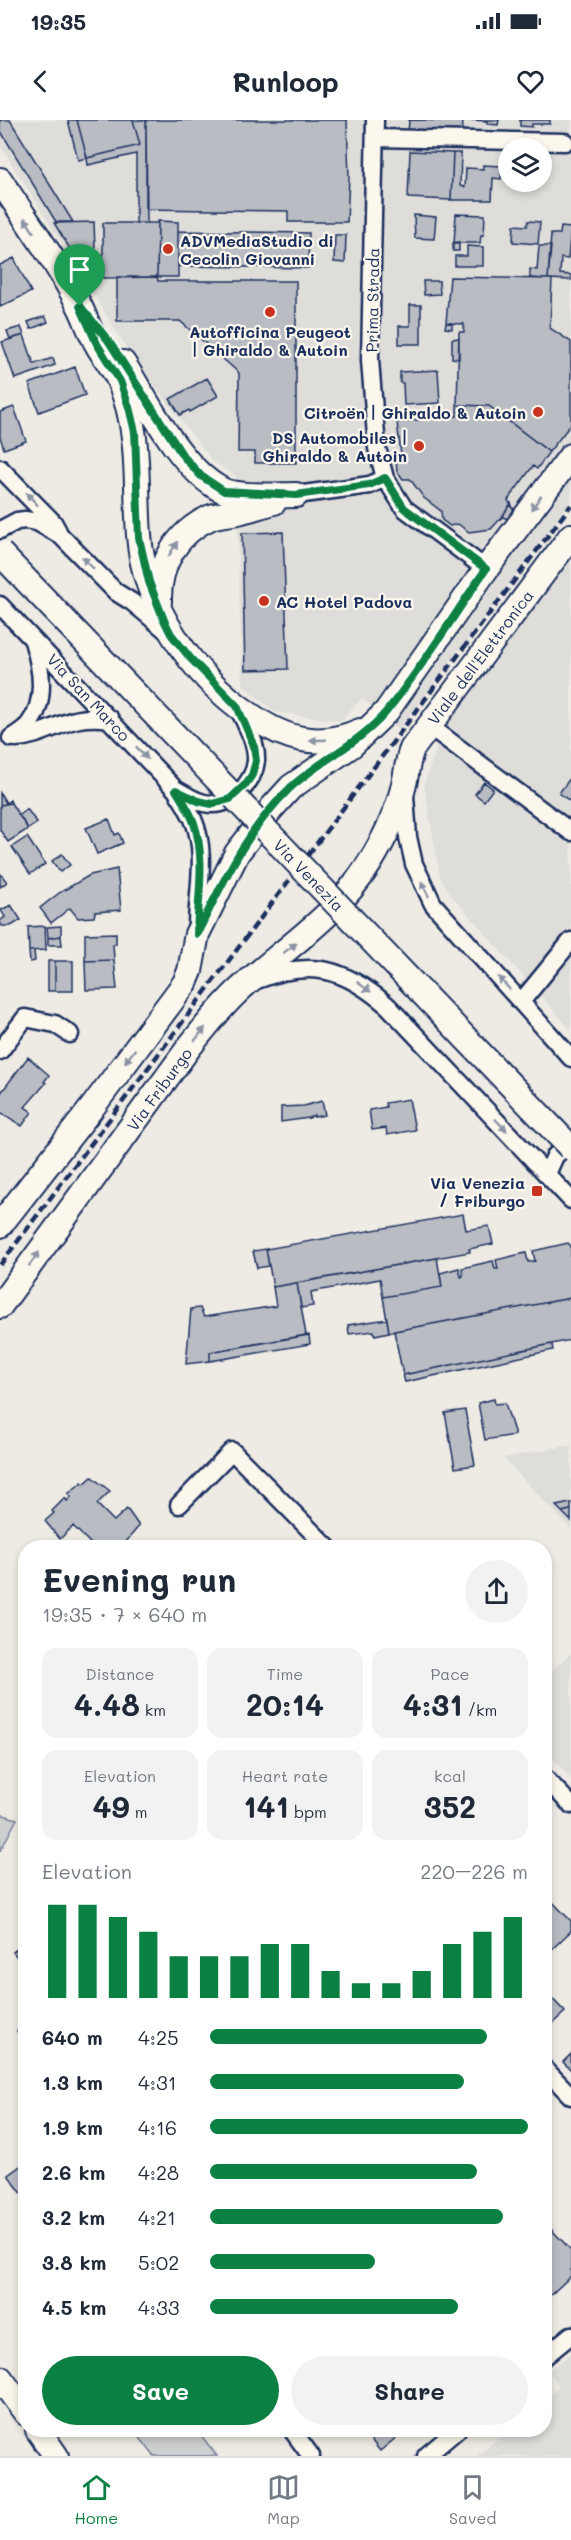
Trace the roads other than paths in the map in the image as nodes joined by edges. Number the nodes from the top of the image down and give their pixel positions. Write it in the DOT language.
graph roads {
  1 [pos="375,120"];
  2 [pos="376,138"];
  3 [pos="565,142"];
  4 [pos="0,180"];
  5 [pos="80,306"];
  6 [pos="571,456"];
  7 [pos="0,468"];
  8 [pos="385,478"];
  9 [pos="296,495"];
  10 [pos="0,530"];
  11 [pos="60,535"];
  12 [pos="571,536"];
  13 [pos="0,553"];
  14 [pos="486,569"];
  15 [pos="0,605"];
  16 [pos="159,605"];
  17 [pos="171,634"];
  18 [pos="31,636"];
  19 [pos="237,706"];
  20 [pos="110,719"];
  21 [pos="373,725"];
  22 [pos="428,725"];
  23 [pos="5,740"];
  24 [pos="404,784"];
  25 [pos="176,790"];
  26 [pos="571,832"];
  27 [pos="345,896"];
  28 [pos="197,934"];
  29 [pos="571,941"];
  30 [pos="245,985"];
  31 [pos="521,1002"];
  32 [pos="70,1034"];
  33 [pos="0,1051"];
  34 [pos="571,1058"];
  35 [pos="571,1141"];
  36 [pos="571,1149"];
  37 [pos="548,1174"];
  38 [pos="571,1200"];
  39 [pos="0,1225"];
  40 [pos="0,1306"];
  41 [pos="179,1504"];
  42 [pos="320,1540"];
  43 [pos="552,1785"];
  44 [pos="571,1805"];
  45 [pos="552,2076"];
  46 [pos="571,2096"];
  47 [pos="571,2335"];
  48 [pos="552,2350"];
  49 [pos="0,2378"];
  50 [pos="18,2402"];
  51 [pos="43,2437"];
  52 [pos="297,2437"];
  53 [pos="449,2437"];
  54 [pos="56,2456"];
  55 [pos="311,2456"];
  56 [pos="426,2456"];
  1 -- 2 [label="street, Prima Strada"];
  2 -- 3 [label="street"];
  2 -- 8 [label="street, Prima Strada"];
  5 -- 4 [label="street, one-way"];
  5 -- 9 [label="street"];
  5 -- 16 [label="street"];
  6 -- 14 [label="street, one-way"];
  11 -- 7 [label="street, Via San Marco, one-way"];
  8 -- 9 [label="street"];
  8 -- 14 [label="street, Prima Strada"];
  16 -- 9 [label="street, one-way"];
  10 -- 11 [label="street, Via San Marco"];
  17 -- 11 [label="street, Via San Marco, one-way"];
  12 -- 22 [label="street, Viale dell'Elettronica"];
  13 -- 36 [label="street, Via Venezia, bridge"];
  14 -- 21 [label="street"];
  15 -- 18 [label="street, Via San Marco"];
  16 -- 17 [label="street"];
  17 -- 19 [label="street, Via San Marco"];
  18 -- 20 [label="street, Via San Marco"];
  18 -- 23 [label="street"];
  21 -- 19 [label="street, Via San Marco, one-way"];
  19 -- 25 [label="street, Via San Marco"];
  20 -- 23 [label="street"];
  20 -- 25 [label="street, Via San Marco, one-way"];
  21 -- 28 [label="street"];
  22 -- 24 [label="street, Viale dell'Elettronica"];
  22 -- 26 [label="street"];
  24 -- 27 [label="street, Viale dell'Elettronica"];
  31 -- 24 [label="street, one-way"];
  25 -- 28 [label="street, Via San Marco"];
  30 -- 27 [label="street, Via Friburgo, one-way"];
  28 -- 39 [label="street, one-way"];
  29 -- 31 [label="street"];
  30 -- 37 [label="street, one-way"];
  40 -- 30 [label="street, Via Friburgo, one-way"];
  31 -- 34 [label="street"];
  32 -- 33 [label="street"];
  35 -- 37 [label="street"];
  37 -- 38 [label="street"];
  41 -- 42 [label="street"];
  43 -- 44 [label="street"];
  45 -- 46 [label="street"];
  47 -- 48 [label="street"];
  49 -- 50 [label="street"];
  51 -- 54 [label="street"];
  52 -- 55 [label="street"];
  53 -- 56 [label="street"];
}
